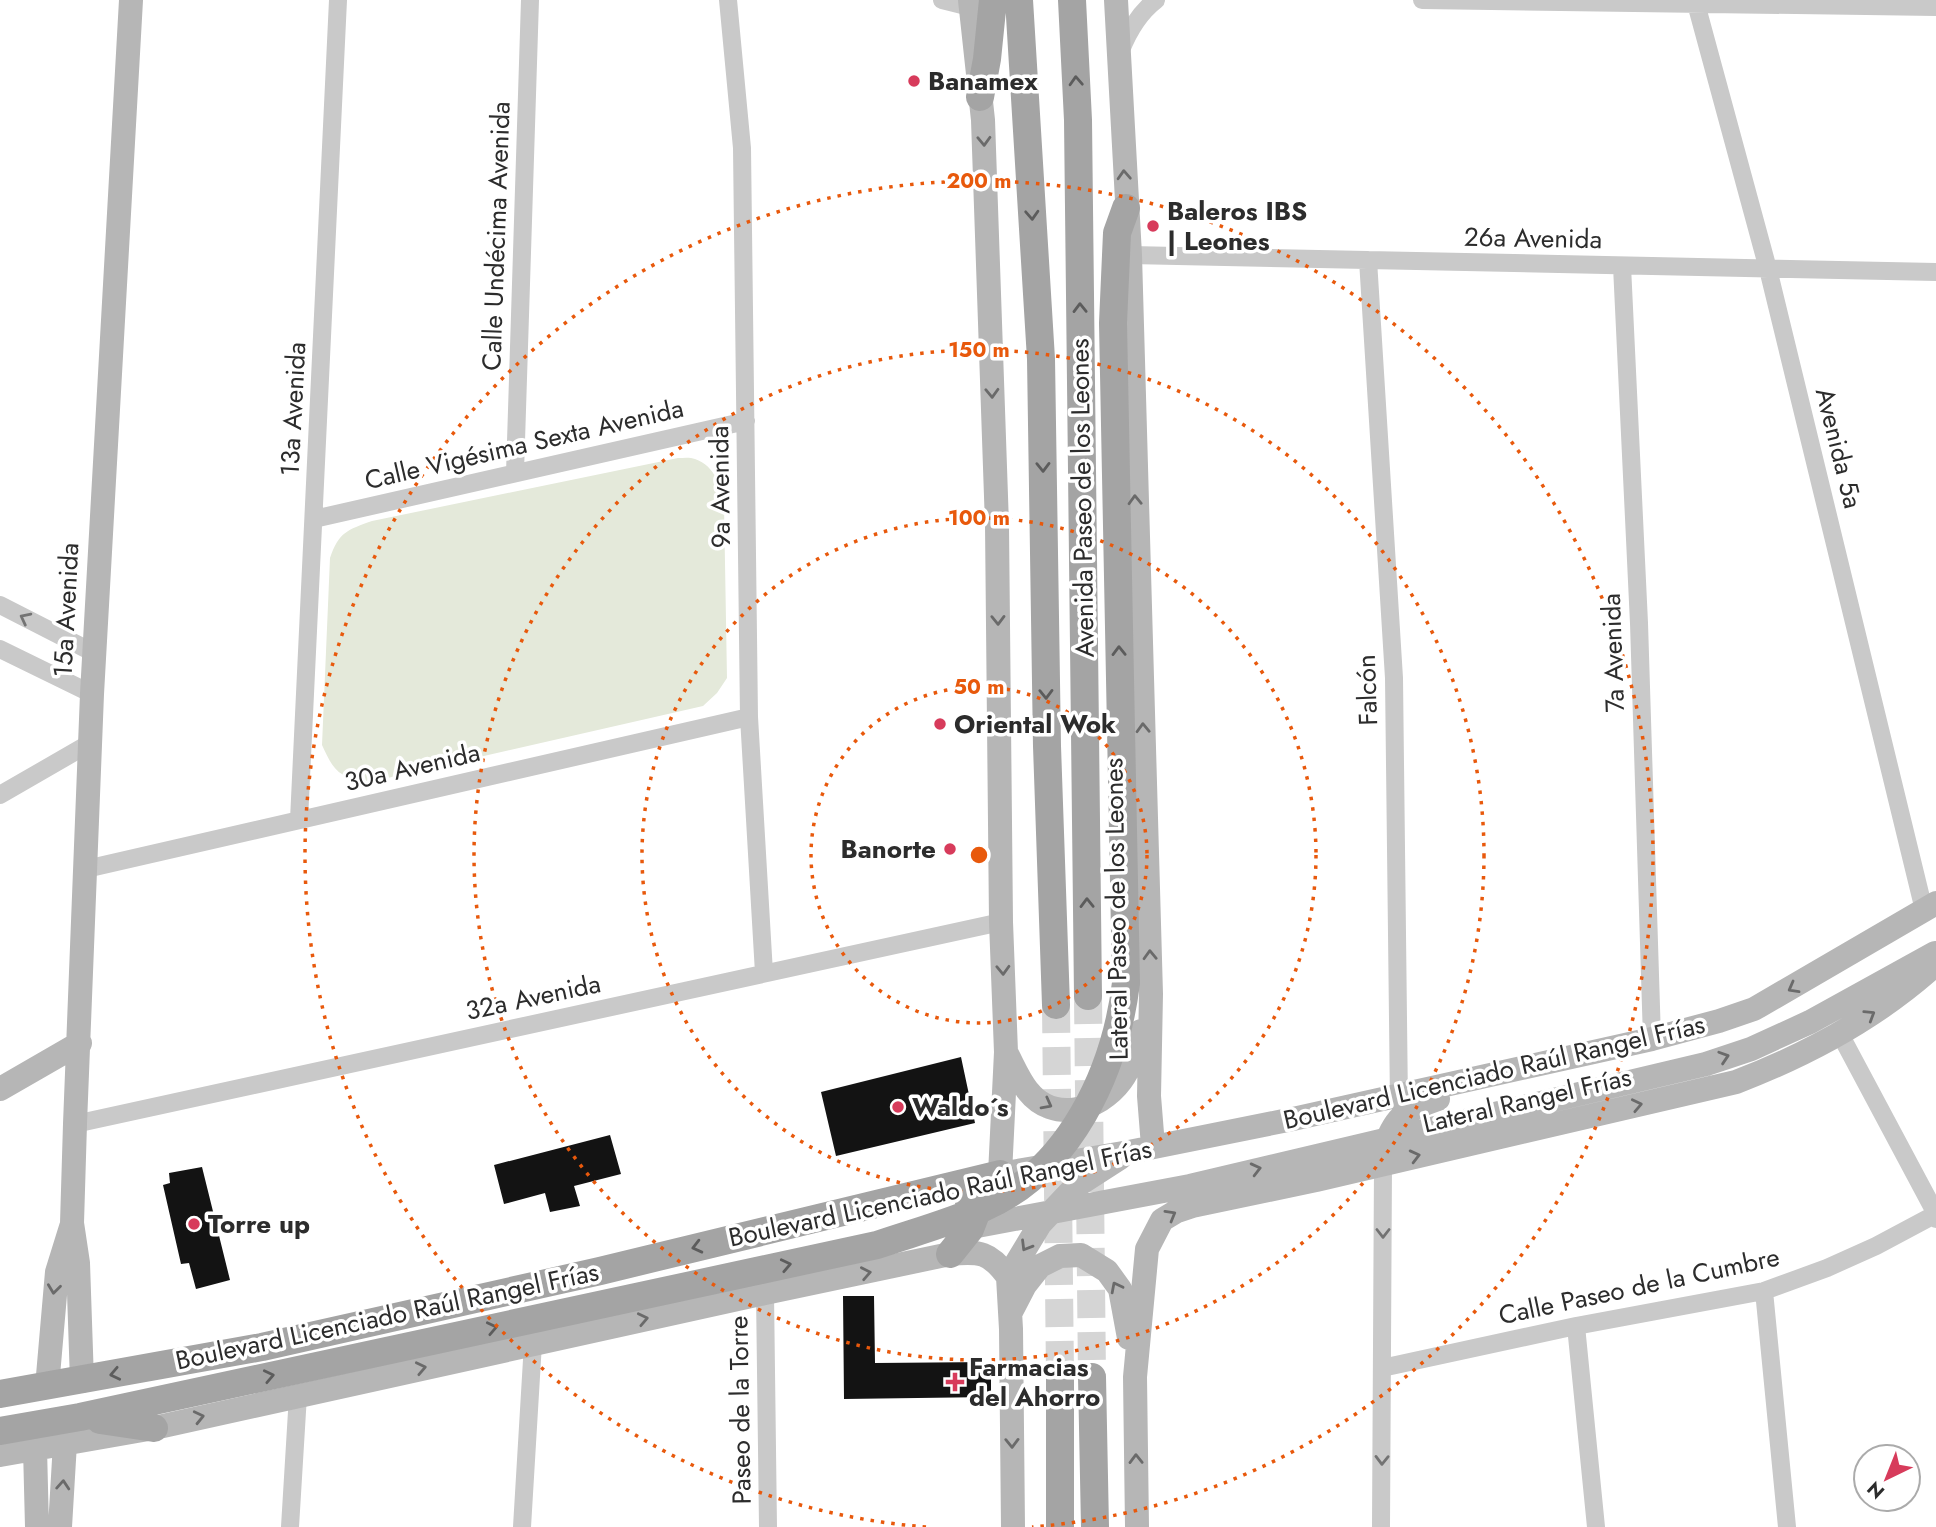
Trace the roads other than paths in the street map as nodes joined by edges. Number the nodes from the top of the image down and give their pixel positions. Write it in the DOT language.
graph roads {
  1 [pos="131,0"];
  2 [pos="338,0"];
  3 [pos="530,0"];
  4 [pos="728,0"];
  5 [pos="942,0"];
  6 [pos="1020,0"];
  7 [pos="1072,0"];
  8 [pos="1115,0"];
  9 [pos="1156,0"];
  10 [pos="1422,0"];
  11 [pos="1451,1"];
  12 [pos="1695,1"];
  13 [pos="978,2"];
  14 [pos="1929,5"];
  15 [pos="1119,57"];
  16 [pos="980,97"];
  17 [pos="1126,208"];
  18 [pos="1130,255"];
  19 [pos="1368,260"];
  20 [pos="1622,266"];
  21 [pos="1768,269"];
  22 [pos="1936,272"];
  23 [pos="746,421"];
  24 [pos="515,473"];
  25 [pos="314,519"];
  26 [pos="0,605"];
  27 [pos="0,649"];
  28 [pos="94,653"];
  29 [pos="92,694"];
  30 [pos="750,717"];
  31 [pos="90,743"];
  32 [pos="0,795"];
  33 [pos="299,820"];
  34 [pos="86,869"];
  35 [pos="1930,907"];
  36 [pos="1001,922"];
  37 [pos="1936,952"];
  38 [pos="1936,964"];
  39 [pos="764,973"];
  40 [pos="1151,994"];
  41 [pos="1088,996"];
  42 [pos="1056,1004"];
  43 [pos="1840,1034"];
  44 [pos="1652,1039"];
  45 [pos="80,1043"];
  46 [pos="1006,1052"];
  47 [pos="0,1089"];
  48 [pos="1399,1106"];
  49 [pos="1293,1119"];
  50 [pos="75,1124"];
  51 [pos="1153,1146"];
  52 [pos="1129,1152"];
  53 [pos="1383,1164"];
  54 [pos="1000,1174"];
  55 [pos="1316,1180"];
  56 [pos="930,1191"];
  57 [pos="1936,1214"];
  58 [pos="1936,1219"];
  59 [pos="72,1223"];
  60 [pos="877,1245"];
  61 [pos="950,1254"];
  62 [pos="1008,1277"];
  63 [pos="1764,1291"];
  64 [pos="765,1293"];
  65 [pos="1011,1312"];
  66 [pos="1576,1326"];
  67 [pos="533,1343"];
  68 [pos="1382,1368"];
  69 [pos="1060,1376"];
  70 [pos="1093,1377"];
  71 [pos="1135,1377"];
  72 [pos="82,1381"];
  73 [pos="47,1387"];
  74 [pos="3,1392"];
  75 [pos="298,1395"];
  76 [pos="80,1417"];
  77 [pos="154,1428"];
  78 [pos="0,1431"];
  79 [pos="32,1437"];
  80 [pos="0,1442"];
  81 [pos="65,1443"];
  82 [pos="0,1455"];
  83 [pos="37,1527"];
  84 [pos="60,1527"];
  85 [pos="290,1527"];
  86 [pos="522,1527"];
  87 [pos="768,1527"];
  88 [pos="1013,1527"];
  89 [pos="1060,1527"];
  90 [pos="1095,1527"];
  91 [pos="1137,1527"];
  92 [pos="1381,1527"];
  93 [pos="1596,1527"];
  94 [pos="1787,1527"];
  1 -- 28 [label="street, 15a Avenida"];
  2 -- 25 [label="street, 13a Avenida"];
  3 -- 24 [label="street, Calle Undécima Avenida"];
  4 -- 23 [label="street, 9a Avenida"];
  5 -- 13 [label="street"];
  6 -- 42 [label="main road, Avenida Paseo de los Leones, one-way"];
  41 -- 7 [label="main road, Avenida Paseo de los Leones, one-way"];
  8 -- 15 [label="street, Lateral Paseo de los Leones"];
  9 -- 15 [label="street"];
  10 -- 11 [label="street"];
  11 -- 12 [label="street"];
  12 -- 14 [label="street"];
  12 -- 21 [label="street, Avenida 5a"];
  13 -- 16 [label="main road"];
  17 -- 15 [label="street, Lateral Paseo de los Leones, one-way"];
  16 -- 36 [label="street, one-way"];
  17 -- 18 [label="street, Lateral Paseo de los Leones"];
  60 -- 17 [label="main road, one-way"];
  18 -- 19 [label="street, 26a Avenida"];
  40 -- 18 [label="street, Lateral Paseo de los Leones, one-way"];
  19 -- 20 [label="street, 26a Avenida"];
  19 -- 48 [label="street, Falcón"];
  20 -- 21 [label="street, 26a Avenida"];
  20 -- 44 [label="street, 7a Avenida"];
  21 -- 22 [label="street, 26a Avenida"];
  21 -- 35 [label="street, Avenida 5a"];
  23 -- 24 [label="street, Calle Vigésima Sexta Avenida"];
  23 -- 30 [label="street, 9a Avenida"];
  24 -- 25 [label="street, Calle Vigésima Sexta Avenida"];
  25 -- 33 [label="street, 13a Avenida"];
  28 -- 26 [label="street, one-way"];
  27 -- 29 [label="street"];
  28 -- 29 [label="street, 15a Avenida"];
  29 -- 31 [label="street, 15a Avenida"];
  30 -- 33 [label="street, 30a Avenida"];
  30 -- 39 [label="street, 9a Avenida"];
  31 -- 32 [label="street"];
  31 -- 34 [label="street, 15a Avenida"];
  33 -- 34 [label="street, 30a Avenida"];
  34 -- 45 [label="street, 15a Avenida"];
  35 -- 44 [label="street, Boulevard Licenciado Raúl Rangel Frías, one-way"];
  36 -- 39 [label="street, 32a Avenida"];
  36 -- 46 [label="street, one-way"];
  60 -- 37 [label="street, Boulevard Licenciado Raúl Rangel Frías, one-way"];
  43 -- 38 [label="street, Lateral Rangel Frías, one-way"];
  39 -- 50 [label="street, 32a Avenida"];
  46 -- 40 [label="street, one-way"];
  40 -- 51 [label="street, Lateral Paseo de los Leones"];
  53 -- 43 [label="street, Lateral Rangel Frías, one-way"];
  43 -- 57 [label="street"];
  44 -- 48 [label="street, Boulevard Licenciado Raúl Rangel Frías"];
  45 -- 47 [label="street"];
  45 -- 50 [label="street, 15a Avenida"];
  46 -- 54 [label="street"];
  48 -- 49 [label="street, Boulevard Licenciado Raúl Rangel Frías"];
  48 -- 53 [label="street"];
  49 -- 51 [label="street, Boulevard Licenciado Raúl Rangel Frías"];
  49 -- 55 [label="street"];
  50 -- 59 [label="street, 15a Avenida"];
  51 -- 52 [label="street, Boulevard Licenciado Raúl Rangel Frías"];
  52 -- 54 [label="street, Boulevard Licenciado Raúl Rangel Frías"];
  52 -- 62 [label="street, one-way"];
  53 -- 55 [label="street, Lateral Rangel Frías"];
  53 -- 68 [label="street, one-way"];
  54 -- 56 [label="main road, Boulevard Licenciado Raúl Rangel Frías"];
  71 -- 55 [label="street, Lateral Rangel Frías, one-way"];
  56 -- 61 [label="main road"];
  56 -- 72 [label="main road, Boulevard Licenciado Raúl Rangel Frías, one-way"];
  57 -- 58 [label="street"];
  57 -- 63 [label="street, Calle Paseo de la Cumbre"];
  59 -- 72 [label="street, 15a Avenida"];
  59 -- 73 [label="street, 15a Avenida, one-way"];
  76 -- 60 [label="main road, Boulevard Licenciado Raúl Rangel Frías, one-way"];
  61 -- 62 [label="street"];
  64 -- 61 [label="street, one-way"];
  62 -- 65 [label="street"];
  63 -- 66 [label="street, Calle Paseo de la Cumbre"];
  63 -- 94 [label="street"];
  67 -- 64 [label="street, one-way"];
  64 -- 87 [label="street, Paseo de la Torre"];
  71 -- 65 [label="street, one-way"];
  65 -- 88 [label="street, one-way"];
  66 -- 68 [label="street, Calle Paseo de la Cumbre"];
  66 -- 93 [label="street"];
  75 -- 67 [label="street, one-way"];
  67 -- 86 [label="street"];
  68 -- 92 [label="street, one-way"];
  69 -- 89 [label="main road"];
  70 -- 90 [label="main road"];
  91 -- 71 [label="street, one-way"];
  72 -- 73 [label="main road, Boulevard Licenciado Raúl Rangel Frías"];
  73 -- 74 [label="main road, Boulevard Licenciado Raúl Rangel Frías"];
  77 -- 75 [label="street, one-way"];
  75 -- 85 [label="street"];
  76 -- 77 [label="main road"];
  76 -- 79 [label="main road, Boulevard Licenciado Raúl Rangel Frías"];
  77 -- 81 [label="street"];
  78 -- 79 [label="main road, Boulevard Licenciado Raúl Rangel Frías"];
  79 -- 80 [label="main road"];
  79 -- 81 [label="street"];
  79 -- 82 [label="street"];
  79 -- 83 [label="street"];
  84 -- 81 [label="street, one-way"];
}
